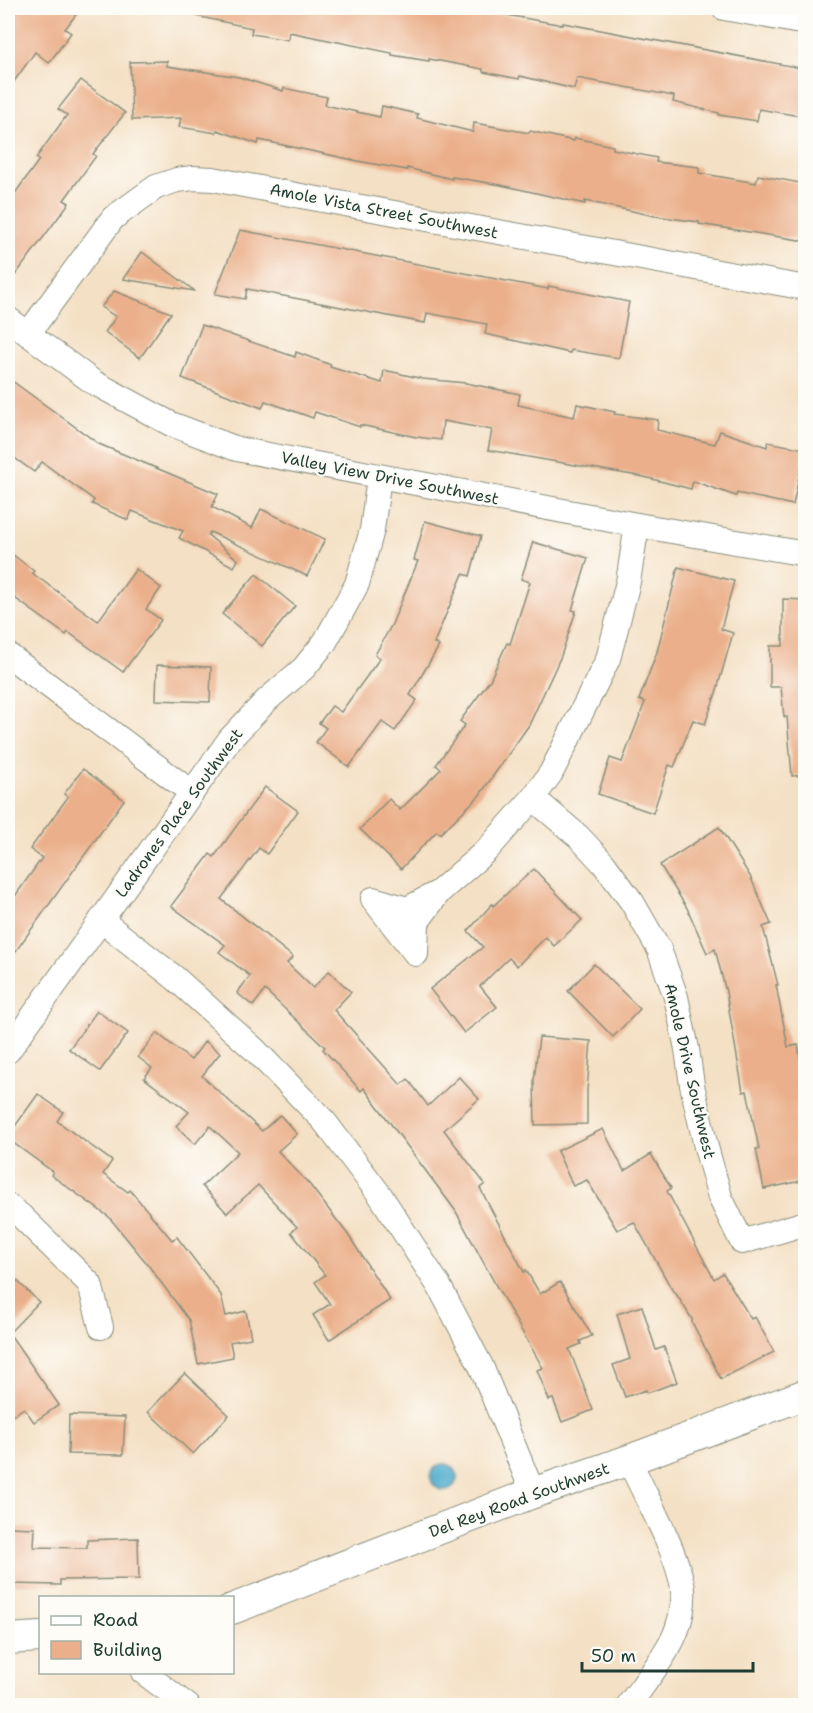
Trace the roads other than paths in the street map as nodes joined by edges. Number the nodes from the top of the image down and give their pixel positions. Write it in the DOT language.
graph roads {
  1 [pos="724,8"];
  2 [pos="806,22"];
  3 [pos="806,288"];
  4 [pos="8,319"];
  5 [pos="28,334"];
  6 [pos="379,477"];
  7 [pos="637,525"];
  8 [pos="806,554"];
  9 [pos="8,655"];
  10 [pos="191,792"];
  11 [pos="533,798"];
  12 [pos="439,892"];
  13 [pos="101,920"];
  14 [pos="8,1051"];
  15 [pos="8,1206"];
  16 [pos="806,1222"];
  17 [pos="101,1327"];
  18 [pos="806,1394"];
  19 [pos="629,1460"];
  20 [pos="533,1493"];
  21 [pos="234,1608"];
  22 [pos="39,1637"];
  23 [pos="8,1639"];
  24 [pos="146,1674"];
  25 [pos="188,1706"];
  26 [pos="628,1706"];
  1 -- 2 [label="street"];
  3 -- 5 [label="street, Amole Vista Street Southwest"];
  4 -- 5 [label="street, Valley View Drive Southwest"];
  5 -- 6 [label="street, Valley View Drive Southwest"];
  6 -- 7 [label="street, Valley View Drive Southwest"];
  6 -- 10 [label="street, Ladrones Place Southwest"];
  7 -- 8 [label="street, Valley View Drive Southwest"];
  7 -- 11 [label="street"];
  9 -- 10 [label="street"];
  10 -- 13 [label="street, Ladrones Place Southwest"];
  11 -- 12 [label="street"];
  11 -- 16 [label="street, Amole Drive Southwest"];
  13 -- 14 [label="street, Ladrones Place Southwest"];
  13 -- 20 [label="street"];
  15 -- 17 [label="street"];
  18 -- 19 [label="street, Del Rey Road Southwest"];
  19 -- 20 [label="street, Del Rey Road Southwest"];
  19 -- 26 [label="street"];
  20 -- 21 [label="street, Del Rey Road Southwest"];
  22 -- 23 [label="street"];
  24 -- 25 [label="street"];
}
